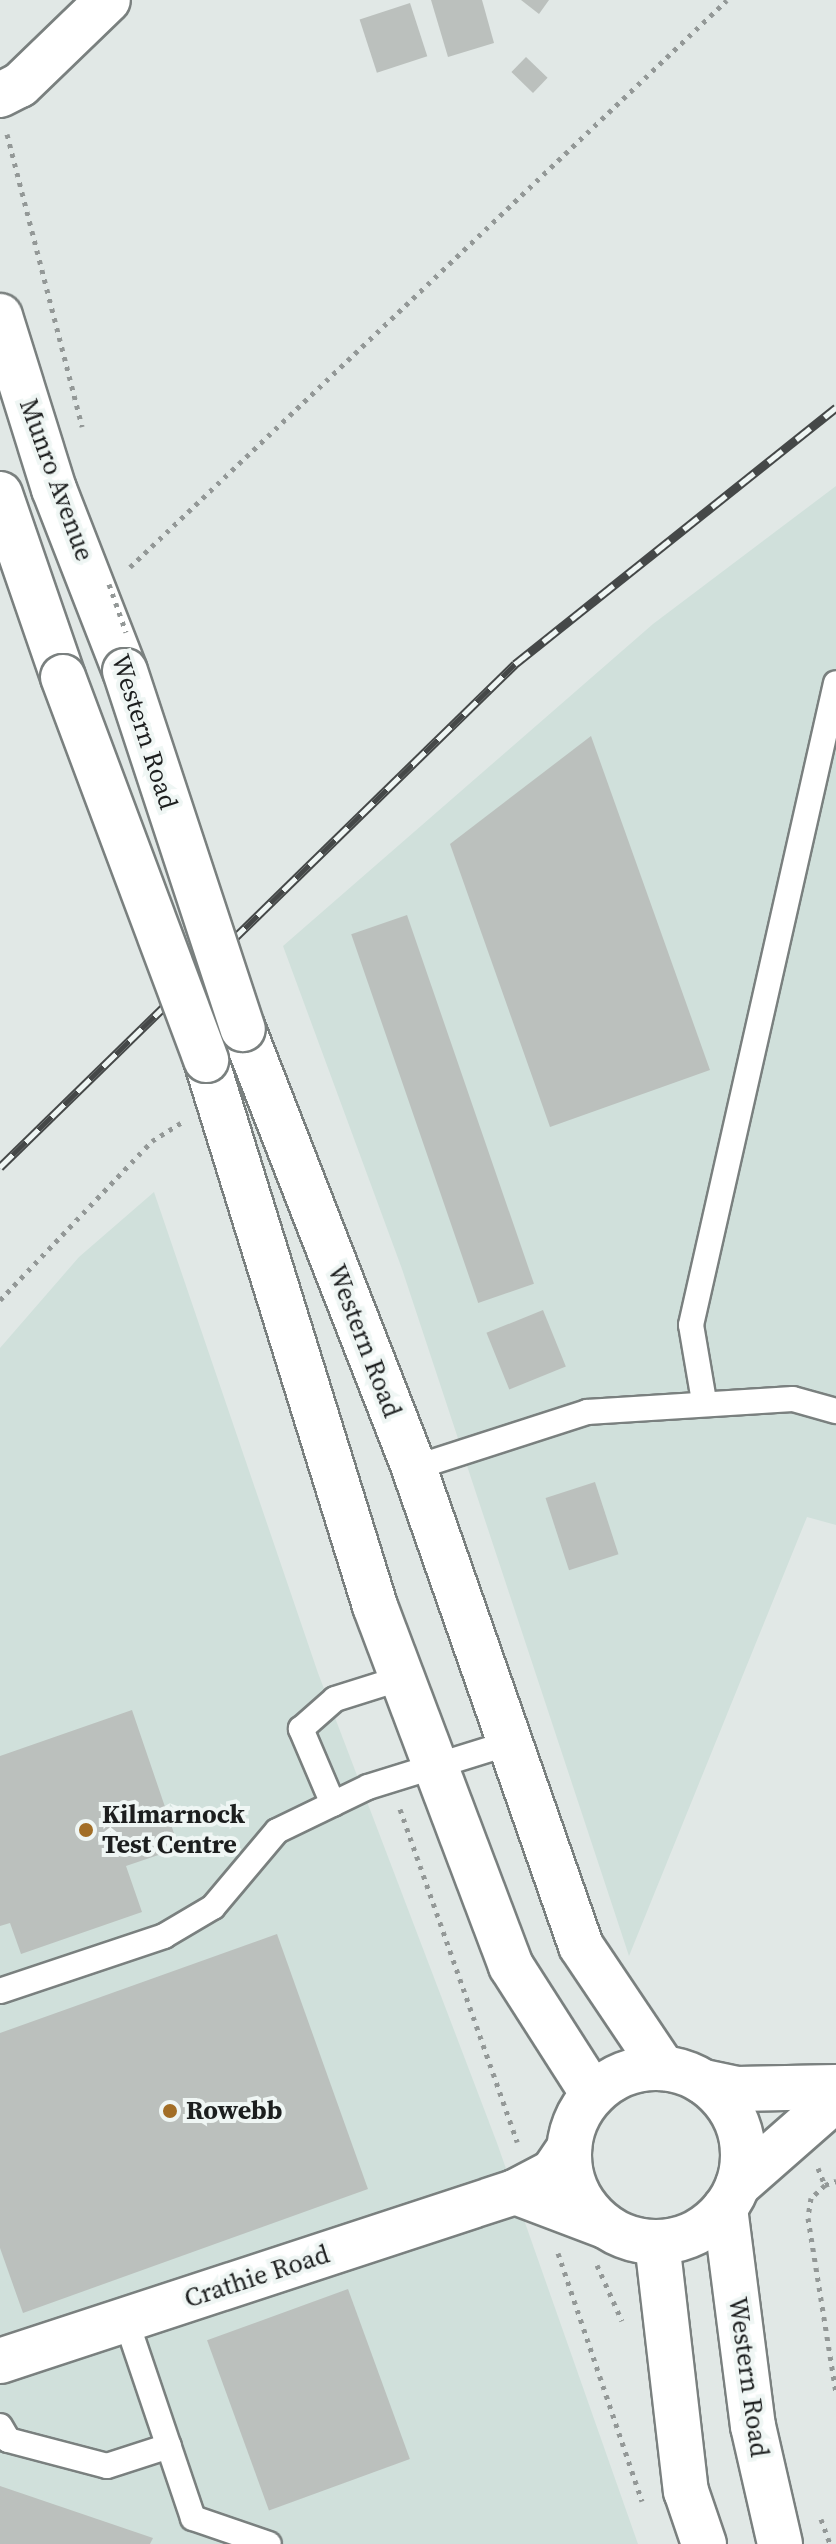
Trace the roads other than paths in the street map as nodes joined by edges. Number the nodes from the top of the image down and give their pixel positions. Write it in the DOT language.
graph roads {
  1 [pos="108,0"];
  2 [pos="3,112"];
  3 [pos="0,316"];
  4 [pos="54,489"];
  5 [pos="1,501"];
  6 [pos="104,591"];
  7 [pos="836,683"];
  8 [pos="704,1401"];
  9 [pos="836,1411"];
  10 [pos="414,1468"];
  11 [pos="402,1678"];
  12 [pos="509,1743"];
  13 [pos="436,1768"];
  14 [pos="333,1804"];
  15 [pos="0,1991"];
  16 [pos="684,2075"];
  17 [pos="836,2087"];
  18 [pos="593,2094"];
  19 [pos="836,2099"];
  20 [pos="569,2148"];
  21 [pos="515,2192"];
  22 [pos="732,2196"];
  23 [pos="605,2226"];
  24 [pos="657,2242"];
  25 [pos="126,2320"];
  26 [pos="0,2361"];
  27 [pos="0,2426"];
  28 [pos="169,2446"];
  29 [pos="269,2544"];
  30 [pos="704,2544"];
  31 [pos="780,2544"];
  1 -- 2 [label="main road"];
  3 -- 4 [label="main road, Munro Avenue"];
  4 -- 5 [label="main road"];
  4 -- 6 [label="main road, Munro Avenue"];
  5 -- 11 [label="main road, Western Road, bridge"];
  6 -- 10 [label="main road, Western Road, bridge"];
  7 -- 8 [label="lane"];
  8 -- 9 [label="lane"];
  8 -- 10 [label="lane"];
  10 -- 12 [label="main road, Western Road"];
  11 -- 13 [label="main road, Western Road"];
  11 -- 14 [label="lane"];
  12 -- 13 [label="lane"];
  12 -- 16 [label="main road, Western Road"];
  13 -- 14 [label="lane"];
  13 -- 18 [label="main road, Western Road"];
  14 -- 15 [label="lane"];
  16 -- 17 [label="main road"];
  16 -- 18 [label="main road"];
  16 -- 22 [label="main road, Western Road"];
  18 -- 20 [label="main road"];
  19 -- 22 [label="main road"];
  20 -- 21 [label="main road, Crathie Road"];
  20 -- 23 [label="main road"];
  21 -- 23 [label="main road"];
  21 -- 25 [label="main road, Crathie Road"];
  22 -- 24 [label="main road"];
  22 -- 31 [label="main road, Western Road"];
  23 -- 24 [label="main road"];
  24 -- 30 [label="main road"];
  25 -- 26 [label="main road, Crathie Road"];
  25 -- 28 [label="lane"];
  27 -- 28 [label="lane"];
  28 -- 29 [label="lane"];
}
